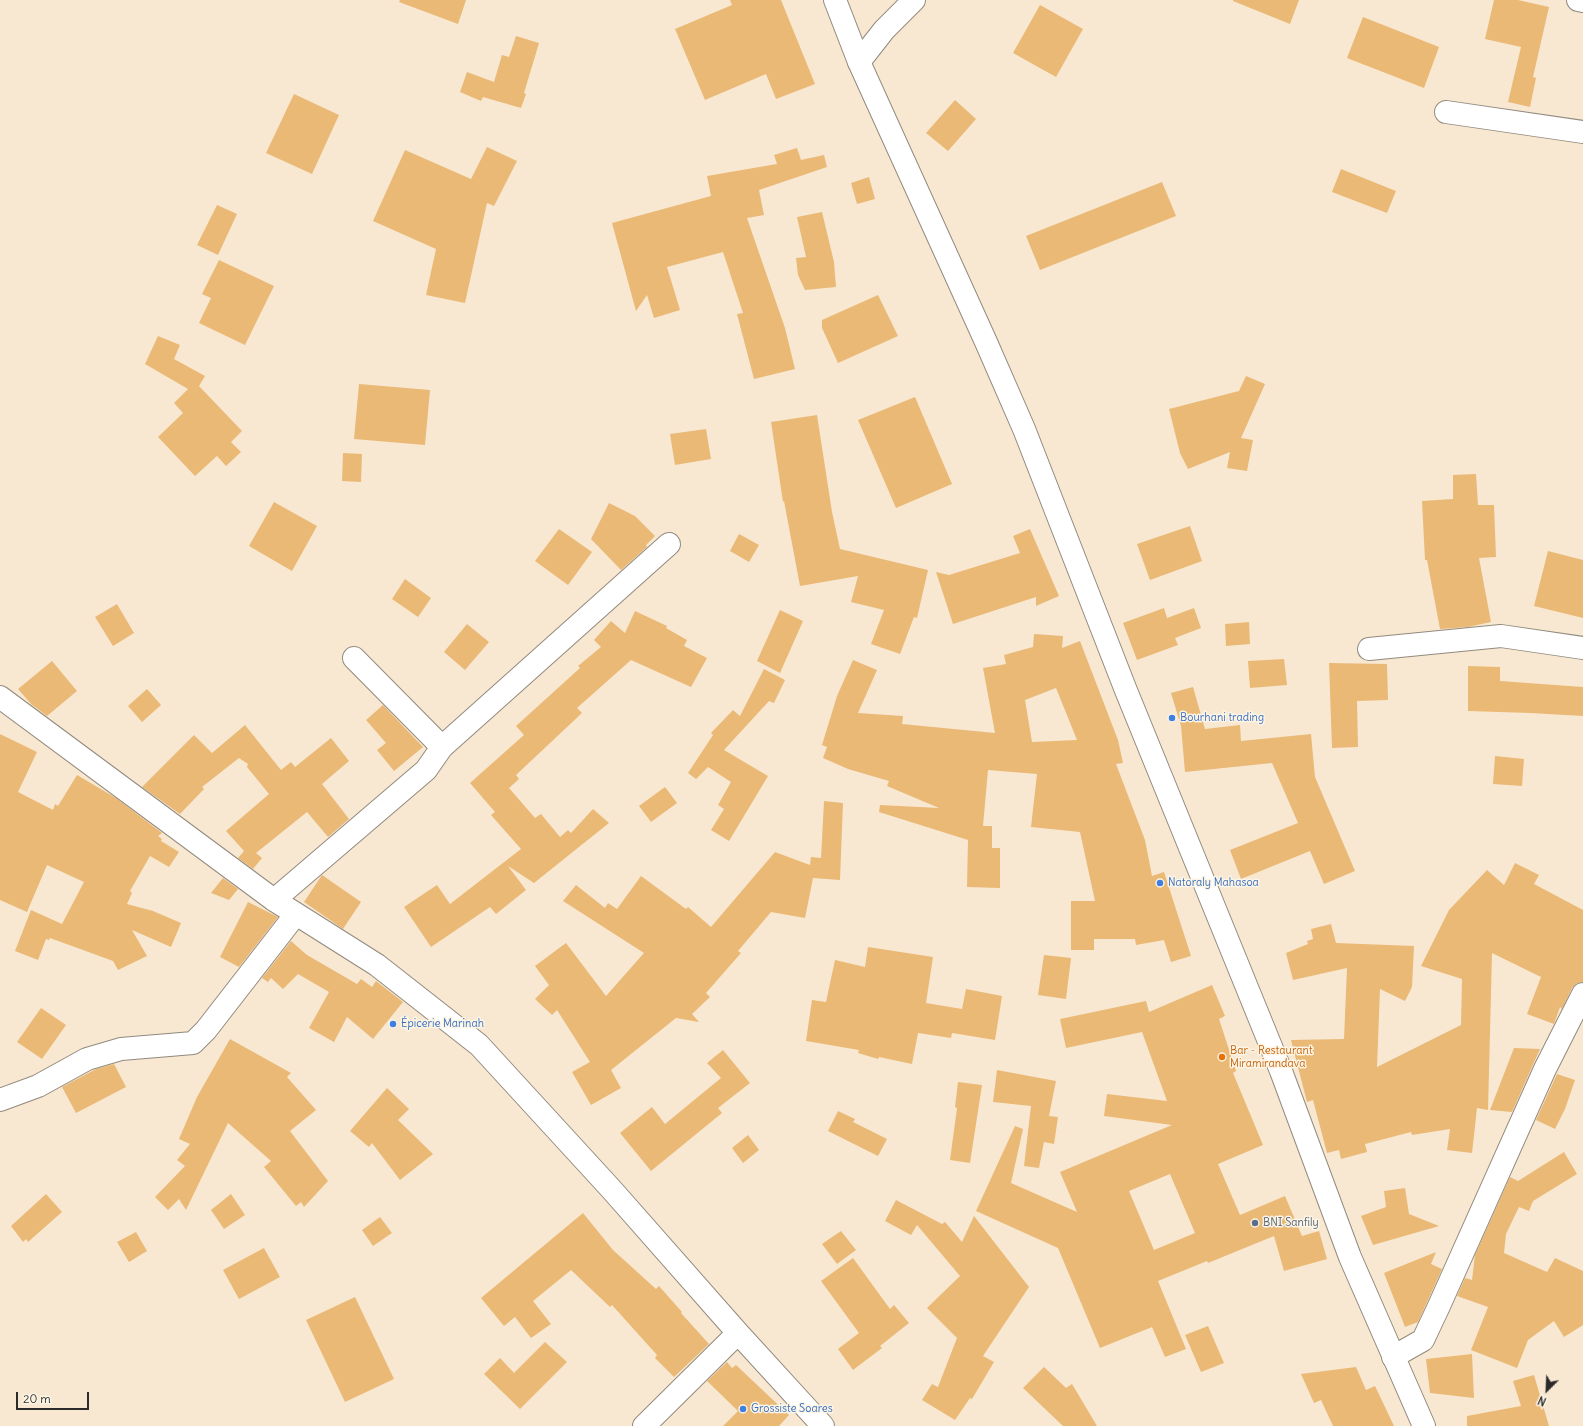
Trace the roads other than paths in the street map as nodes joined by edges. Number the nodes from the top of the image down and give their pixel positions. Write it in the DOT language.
graph roads {
  1 [pos="835,0"];
  2 [pos="914,0"];
  3 [pos="1578,0"];
  4 [pos="1583,1"];
  5 [pos="859,62"];
  6 [pos="1446,112"];
  7 [pos="1583,132"];
  8 [pos="669,544"];
  9 [pos="1583,648"];
  10 [pos="1368,649"];
  11 [pos="354,658"];
  12 [pos="0,697"];
  13 [pos="442,747"];
  14 [pos="274,900"];
  15 [pos="296,914"];
  16 [pos="1583,994"];
  17 [pos="0,1100"];
  18 [pos="738,1333"];
  19 [pos="1393,1357"];
  20 [pos="644,1426"];
  21 [pos="823,1426"];
  22 [pos="1424,1426"];
  1 -- 5 [label="street"];
  2 -- 5 [label="street"];
  3 -- 4 [label="street"];
  5 -- 19 [label="street"];
  6 -- 7 [label="street"];
  8 -- 13 [label="street"];
  9 -- 10 [label="street"];
  11 -- 13 [label="street"];
  12 -- 14 [label="street"];
  13 -- 14 [label="street"];
  14 -- 15 [label="street"];
  15 -- 17 [label="street"];
  15 -- 18 [label="street"];
  16 -- 19 [label="street"];
  18 -- 20 [label="street"];
  18 -- 21 [label="street"];
  19 -- 22 [label="street"];
}
